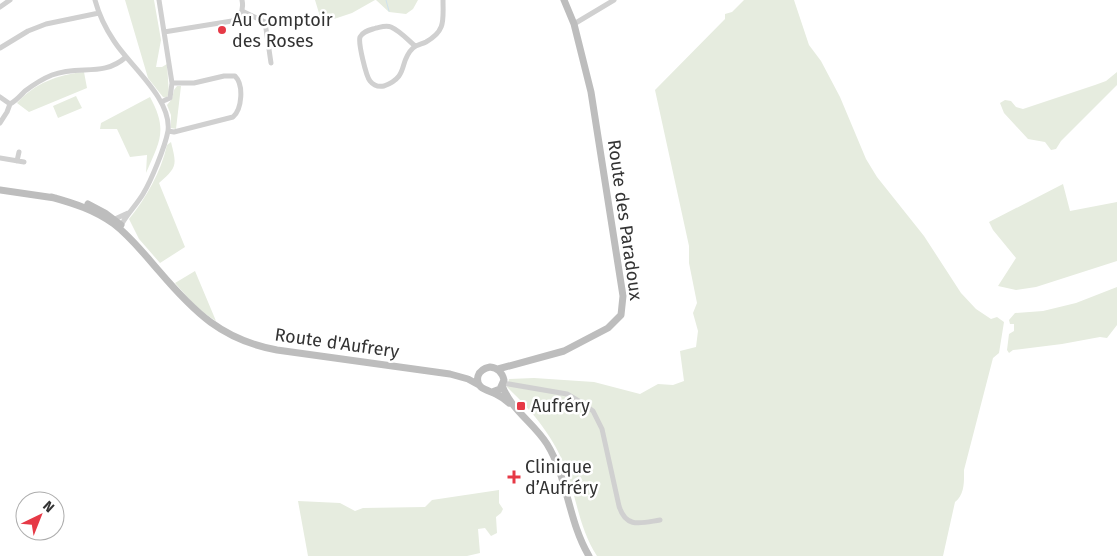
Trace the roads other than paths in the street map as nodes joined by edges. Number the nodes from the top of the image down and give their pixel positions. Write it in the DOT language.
graph roads {
  1 [pos="10,0"];
  2 [pos="95,0"];
  3 [pos="159,0"];
  4 [pos="242,0"];
  5 [pos="443,0"];
  6 [pos="564,0"];
  7 [pos="614,0"];
  8 [pos="0,7"];
  9 [pos="242,11"];
  10 [pos="99,13"];
  11 [pos="574,24"];
  12 [pos="164,32"];
  13 [pos="415,46"];
  14 [pos="0,48"];
  15 [pos="126,57"];
  16 [pos="271,63"];
  17 [pos="172,83"];
  18 [pos="0,98"];
  19 [pos="162,102"];
  20 [pos="10,104"];
  21 [pos="0,123"];
  22 [pos="168,131"];
  23 [pos="19,152"];
  24 [pos="0,158"];
  25 [pos="17,160"];
  26 [pos="24,162"];
  27 [pos="0,190"];
  28 [pos="117,223"];
  29 [pos="526,361"];
  30 [pos="498,369"];
  31 [pos="480,372"];
  32 [pos="450,374"];
  33 [pos="503,383"];
  34 [pos="479,384"];
  35 [pos="492,392"];
  36 [pos="517,409"];
  37 [pos="660,520"];
  38 [pos="589,556"];
  1 -- 8 [label="street"];
  2 -- 10 [label="street"];
  3 -- 12 [label="street"];
  4 -- 9 [label="street"];
  5 -- 13 [label="street"];
  6 -- 11 [label="main road, Route des Paradoux"];
  7 -- 11 [label="street"];
  9 -- 12 [label="street"];
  9 -- 16 [label="street"];
  10 -- 14 [label="street"];
  10 -- 15 [label="street"];
  11 -- 29 [label="main road, Route des Paradoux"];
  12 -- 17 [label="street"];
  13 -- 13 [label="street"];
  15 -- 19 [label="street"];
  15 -- 20 [label="street"];
  17 -- 19 [label="street"];
  17 -- 22 [label="street"];
  18 -- 20 [label="street"];
  19 -- 22 [label="street"];
  20 -- 21 [label="street"];
  22 -- 28 [label="street"];
  23 -- 25 [label="street"];
  24 -- 25 [label="street"];
  25 -- 26 [label="street"];
  27 -- 28 [label="main road, Route d'Aufrery"];
  28 -- 32 [label="main road, Route d'Aufrery"];
  29 -- 30 [label="main road, Route des Paradoux"];
  29 -- 33 [label="main road"];
  30 -- 31 [label="main road"];
  30 -- 33 [label="main road"];
  31 -- 32 [label="main road, Route d'Aufrery"];
  31 -- 34 [label="main road"];
  32 -- 34 [label="main road, Route d'Aufrery"];
  33 -- 35 [label="main road"];
  33 -- 36 [label="main road"];
  33 -- 37 [label="street"];
  34 -- 35 [label="main road"];
  35 -- 36 [label="main road"];
  36 -- 38 [label="main road"];
}
